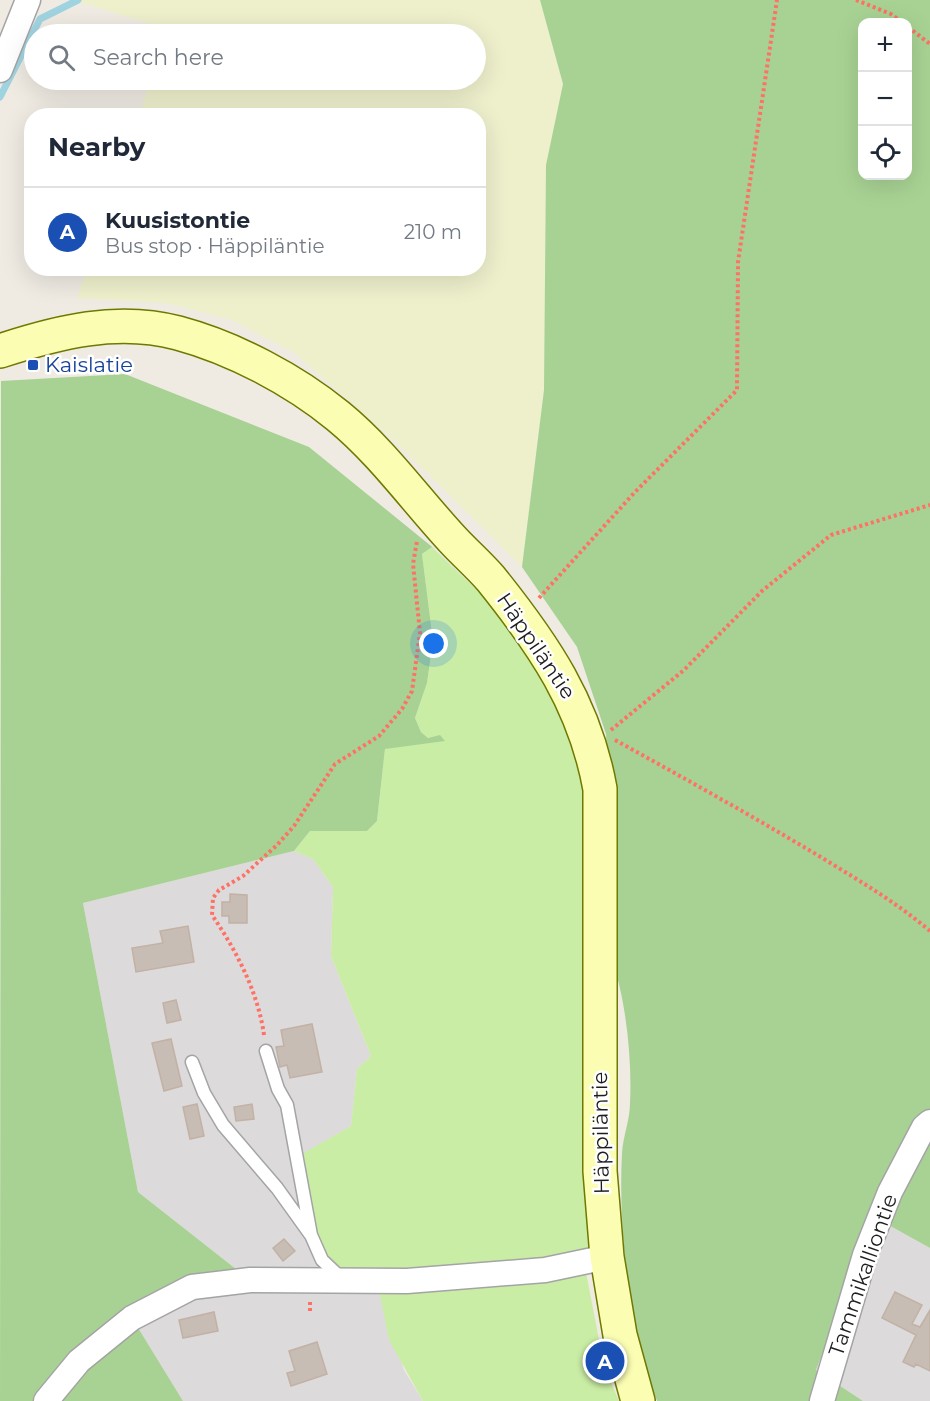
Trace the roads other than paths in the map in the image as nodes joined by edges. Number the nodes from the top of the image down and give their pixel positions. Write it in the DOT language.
graph roads {
  1 [pos="28,0"];
  2 [pos="0,70"];
  3 [pos="0,351"];
  4 [pos="266,1051"];
  5 [pos="192,1062"];
  6 [pos="930,1122"];
  7 [pos="311,1235"];
  8 [pos="607,1257"];
  9 [pos="342,1279"];
  10 [pos="46,1401"];
  11 [pos="638,1401"];
  12 [pos="822,1401"];
  1 -- 2 [label="street"];
  3 -- 8 [label="street, Häppiläntie"];
  4 -- 7 [label="lane"];
  5 -- 7 [label="lane"];
  6 -- 12 [label="street, Tammikalliontie"];
  7 -- 9 [label="lane"];
  8 -- 9 [label="street"];
  8 -- 11 [label="street, Häppiläntie"];
  9 -- 10 [label="street"];
}
